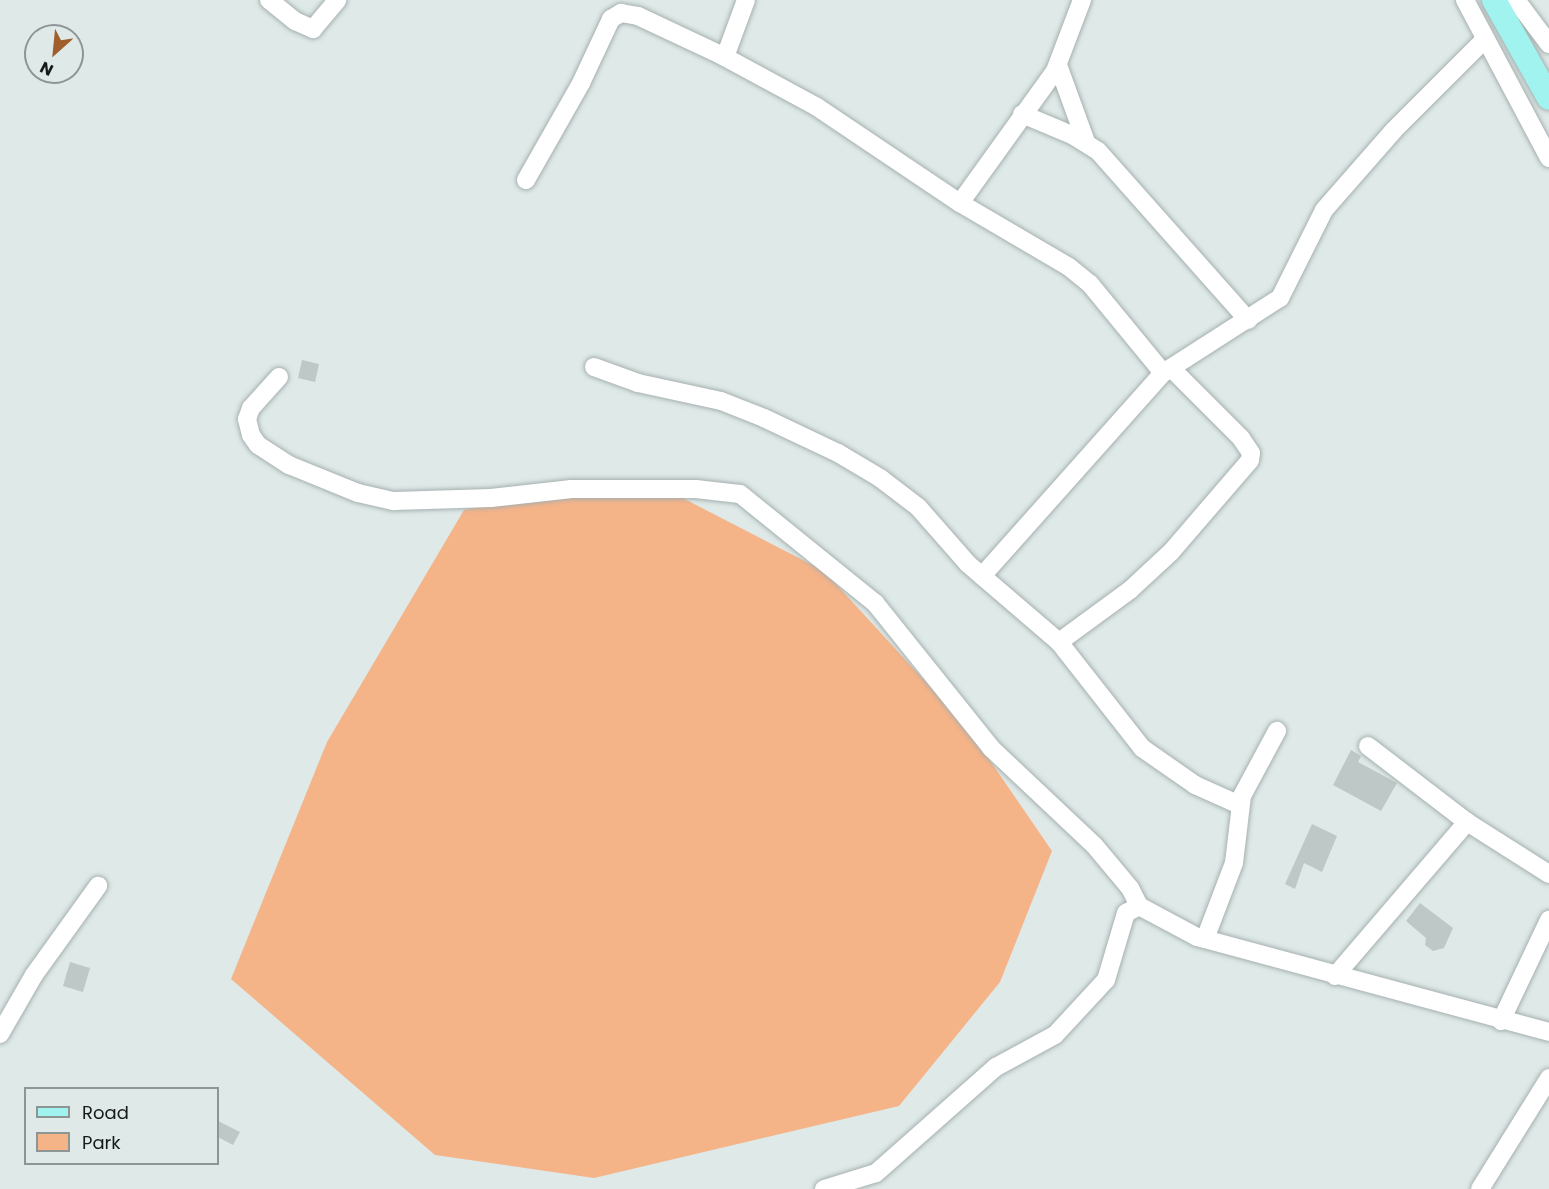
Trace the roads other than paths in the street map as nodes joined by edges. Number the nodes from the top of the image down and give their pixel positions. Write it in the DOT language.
graph roads {
  1 [pos="269,0"];
  2 [pos="337,0"];
  3 [pos="746,0"];
  4 [pos="1082,0"];
  5 [pos="1464,0"];
  6 [pos="1494,0"];
  7 [pos="1516,0"];
  8 [pos="1485,39"];
  9 [pos="1549,44"];
  10 [pos="725,57"];
  11 [pos="1058,65"];
  12 [pos="1549,98"];
  13 [pos="1022,114"];
  14 [pos="1086,142"];
  15 [pos="1549,158"];
  16 [pos="526,180"];
  17 [pos="960,203"];
  18 [pos="1248,320"];
  19 [pos="594,367"];
  20 [pos="1167,370"];
  21 [pos="279,377"];
  22 [pos="982,576"];
  23 [pos="1059,642"];
  24 [pos="1277,731"];
  25 [pos="1368,746"];
  26 [pos="1240,805"];
  27 [pos="1467,822"];
  28 [pos="1549,874"];
  29 [pos="98,886"];
  30 [pos="1139,906"];
  31 [pos="1549,920"];
  32 [pos="1205,939"];
  33 [pos="1335,975"];
  34 [pos="1501,1020"];
  35 [pos="1549,1032"];
  36 [pos="0,1034"];
  37 [pos="1549,1078"];
  38 [pos="824,1189"];
  39 [pos="1480,1189"];
  1 -- 2 [label="street"];
  3 -- 10 [label="street"];
  4 -- 11 [label="street"];
  5 -- 8 [label="street"];
  6 -- 12 [label="main road"];
  7 -- 9 [label="street"];
  8 -- 15 [label="street"];
  8 -- 18 [label="street"];
  10 -- 16 [label="street"];
  10 -- 17 [label="street"];
  11 -- 13 [label="street"];
  11 -- 14 [label="street"];
  13 -- 14 [label="street"];
  13 -- 17 [label="street"];
  14 -- 18 [label="street"];
  17 -- 20 [label="street"];
  18 -- 20 [label="street"];
  19 -- 22 [label="street"];
  20 -- 22 [label="street"];
  20 -- 23 [label="street"];
  21 -- 30 [label="street"];
  22 -- 23 [label="street"];
  23 -- 26 [label="street"];
  24 -- 26 [label="street"];
  25 -- 27 [label="street"];
  26 -- 32 [label="street"];
  27 -- 28 [label="street"];
  27 -- 33 [label="street"];
  29 -- 36 [label="street"];
  30 -- 32 [label="street"];
  30 -- 38 [label="street"];
  31 -- 34 [label="street"];
  32 -- 33 [label="street"];
  33 -- 34 [label="street"];
  34 -- 35 [label="street"];
  37 -- 39 [label="street"];
}
